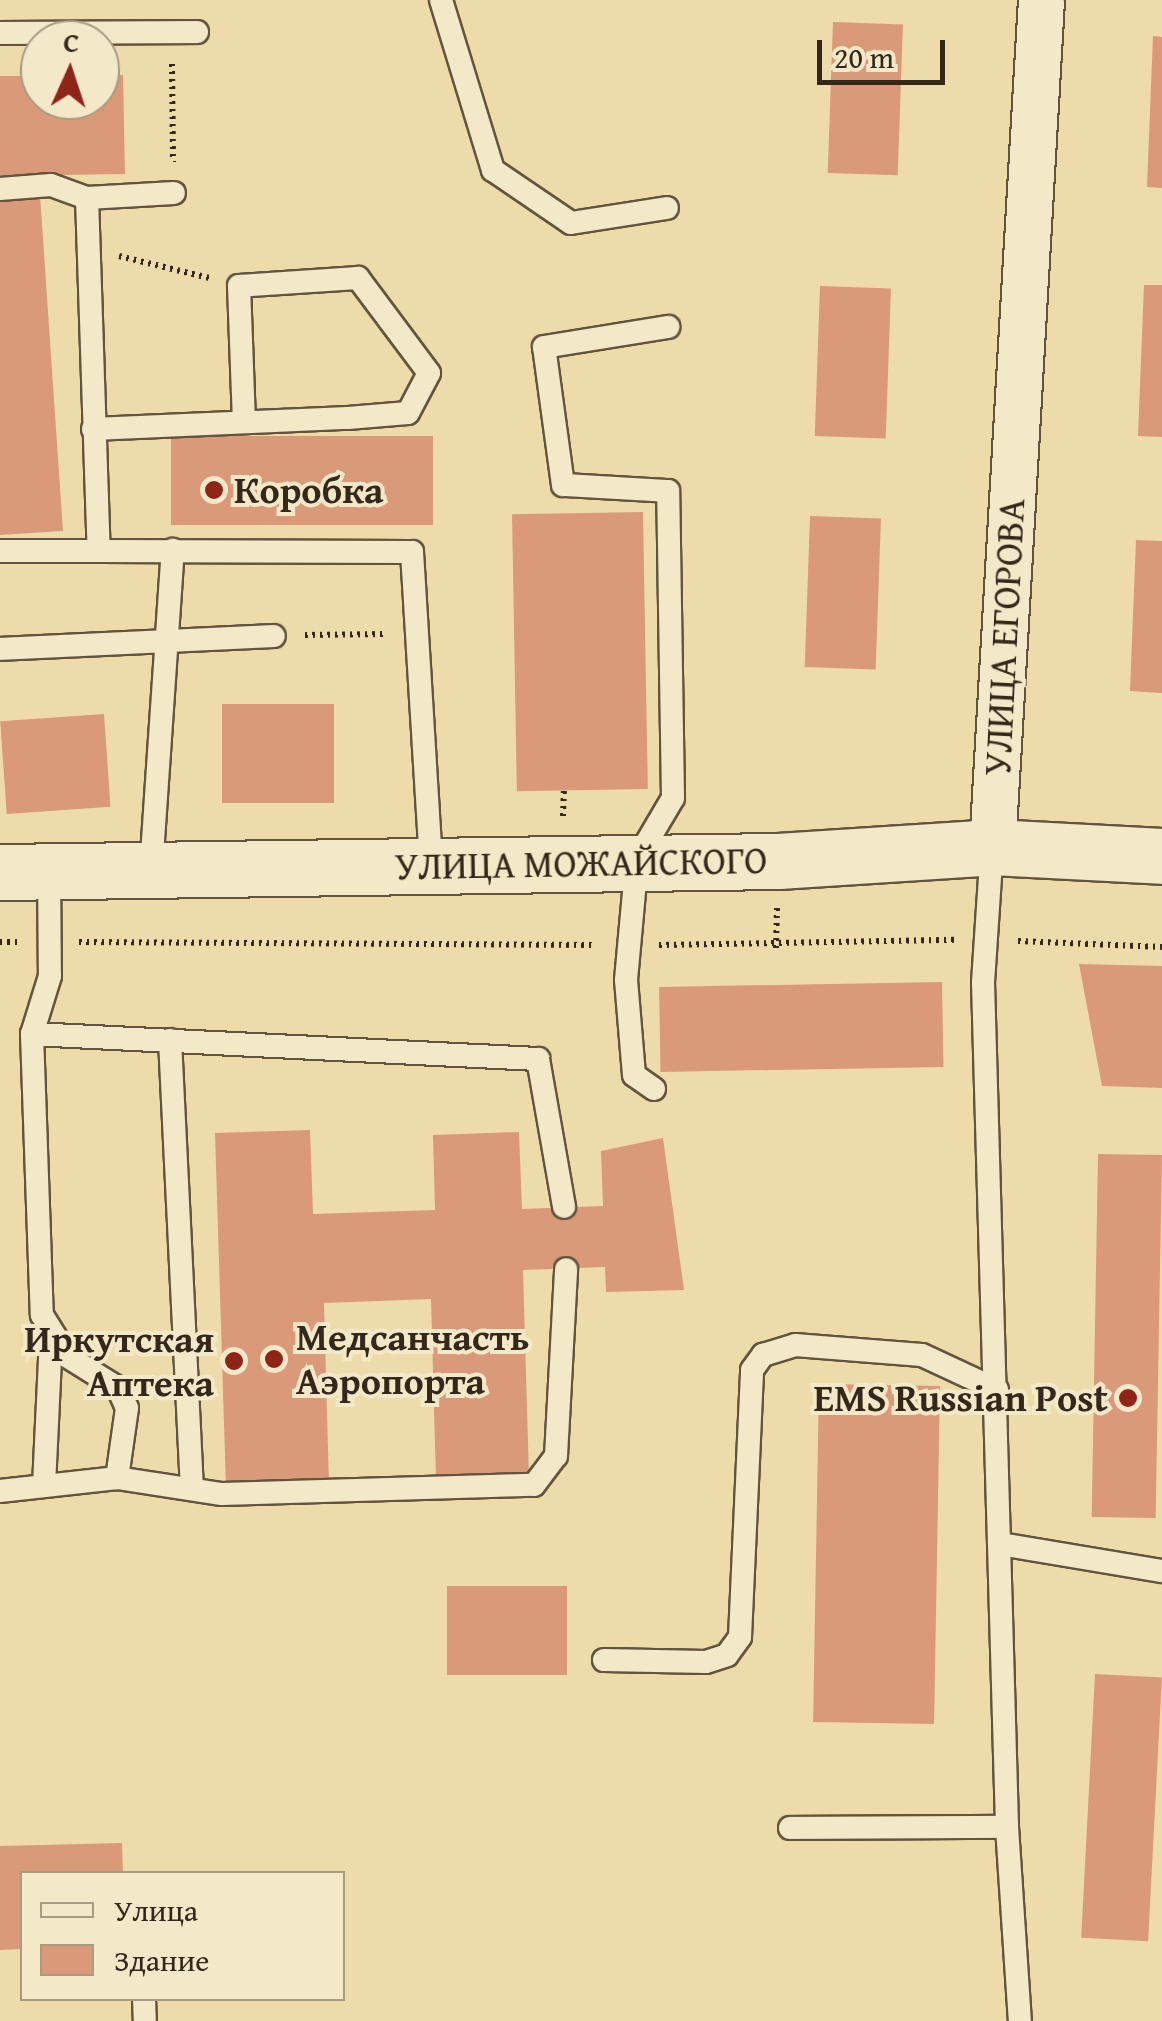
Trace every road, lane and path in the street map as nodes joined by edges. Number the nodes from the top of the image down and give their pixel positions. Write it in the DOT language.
graph roads {
  1 [pos="441,0"];
  2 [pos="1042,0"];
  3 [pos="197,32"];
  4 [pos="0,33"];
  5 [pos="171,33"];
  6 [pos="0,189"];
  7 [pos="174,193"];
  8 [pos="87,198"];
  9 [pos="667,208"];
  10 [pos="88,248"];
  11 [pos="239,286"];
  12 [pos="668,327"];
  13 [pos="244,422"];
  14 [pos="93,429"];
  15 [pos="173,550"];
  16 [pos="99,551"];
  17 [pos="0,552"];
  18 [pos="414,633"];
  19 [pos="274,636"];
  20 [pos="168,640"];
  21 [pos="0,649"];
  22 [pos="992,847"];
  23 [pos="1162,856"];
  24 [pos="636,860"];
  25 [pos="431,865"];
  26 [pos="151,870"];
  27 [pos="24,872"];
  28 [pos="984,939"];
  29 [pos="0,942"];
  30 [pos="50,942"];
  31 [pos="634,945"];
  32 [pos="1162,947"];
  33 [pos="32,1034"];
  34 [pos="170,1040"];
  35 [pos="654,1089"];
  36 [pos="564,1207"];
  37 [pos="566,1269"];
  38 [pos="50,1339"];
  39 [pos="997,1390"];
  40 [pos="117,1478"];
  41 [pos="44,1486"];
  42 [pos="192,1487"];
  43 [pos="0,1491"];
  44 [pos="1000,1544"];
  45 [pos="1162,1572"];
  46 [pos="604,1660"];
  47 [pos="1007,1827"];
  48 [pos="790,1828"];
  49 [pos="1020,2021"];
  1 -- 9 [label="lane"];
  2 -- 22 [label="street, УЛИЦА ЕГОРОВА"];
  3 -- 5 [label="lane"];
  4 -- 5 [label="lane"];
  5 -- 7 [label="path"];
  6 -- 8 [label="lane"];
  7 -- 8 [label="lane"];
  8 -- 10 [label="lane"];
  10 -- 11 [label="path"];
  10 -- 14 [label="lane"];
  11 -- 13 [label="lane"];
  11 -- 13 [label="lane"];
  12 -- 24 [label="lane"];
  13 -- 14 [label="lane"];
  14 -- 16 [label="lane"];
  15 -- 16 [label="lane"];
  15 -- 18 [label="lane"];
  15 -- 20 [label="lane"];
  16 -- 17 [label="lane"];
  18 -- 19 [label="path"];
  18 -- 25 [label="lane"];
  19 -- 20 [label="lane"];
  20 -- 21 [label="lane"];
  20 -- 26 [label="lane"];
  22 -- 23 [label="street, УЛИЦА МОЖАЙСКОГО"];
  22 -- 24 [label="street, УЛИЦА МОЖАЙСКОГО"];
  22 -- 28 [label="lane, УЛИЦА ЕГОРОВА"];
  24 -- 25 [label="street, УЛИЦА МОЖАЙСКОГО"];
  24 -- 31 [label="lane"];
  25 -- 26 [label="street, УЛИЦА МОЖАЙСКОГО"];
  26 -- 27 [label="street, УЛИЦА МОЖАЙСКОГО"];
  27 -- 30 [label="lane"];
  28 -- 31 [label="path"];
  28 -- 32 [label="path"];
  28 -- 39 [label="lane, УЛИЦА ЕГОРОВА"];
  29 -- 30 [label="path"];
  30 -- 31 [label="path"];
  30 -- 33 [label="lane"];
  31 -- 35 [label="lane"];
  33 -- 34 [label="lane"];
  33 -- 38 [label="lane"];
  34 -- 36 [label="lane"];
  34 -- 42 [label="lane"];
  37 -- 42 [label="lane"];
  38 -- 40 [label="lane"];
  38 -- 41 [label="lane"];
  39 -- 44 [label="lane, УЛИЦА ЕГОРОВА"];
  39 -- 46 [label="lane"];
  40 -- 41 [label="lane"];
  40 -- 42 [label="lane"];
  41 -- 43 [label="lane"];
  44 -- 45 [label="lane"];
  44 -- 47 [label="lane, УЛИЦА ЕГОРОВА"];
  47 -- 48 [label="lane"];
  47 -- 49 [label="lane, УЛИЦА ЕГОРОВА"];
}
